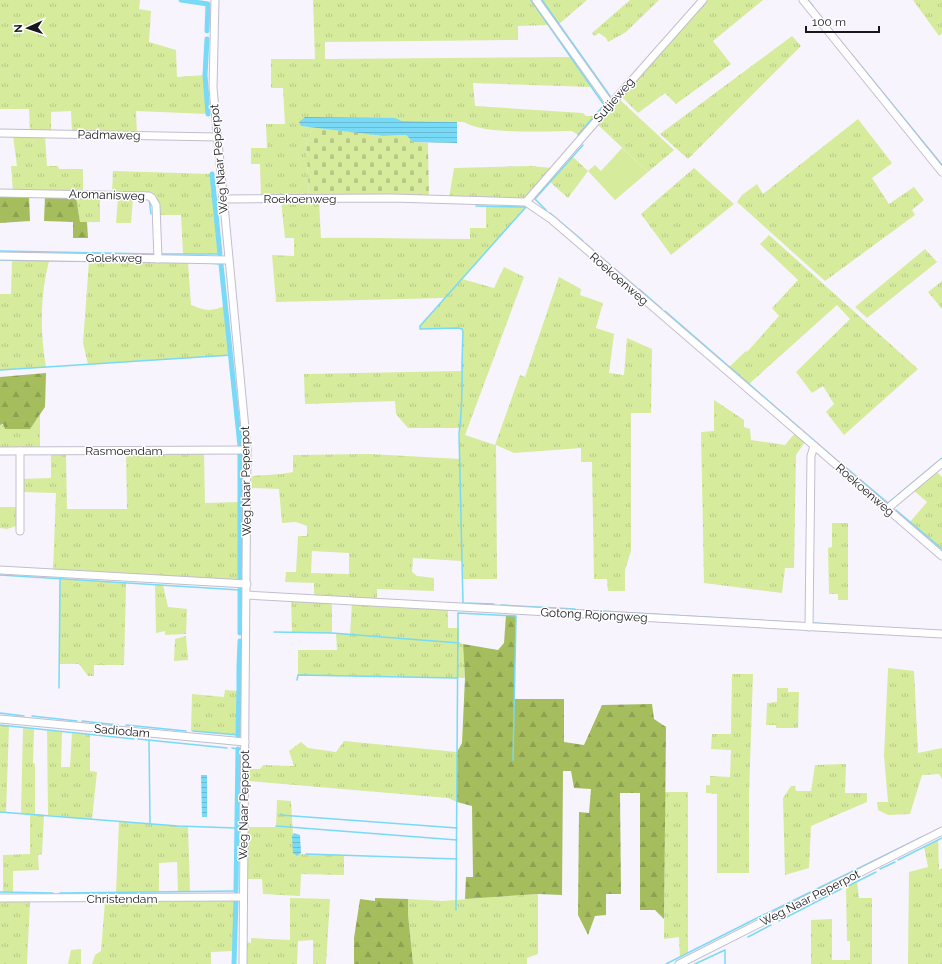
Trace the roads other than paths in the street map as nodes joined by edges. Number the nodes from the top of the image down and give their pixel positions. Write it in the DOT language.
graph roads {
  1 [pos="215,0"];
  2 [pos="536,0"];
  3 [pos="703,0"];
  4 [pos="803,0"];
  5 [pos="610,104"];
  6 [pos="0,133"];
  7 [pos="217,137"];
  8 [pos="942,172"];
  9 [pos="0,193"];
  10 [pos="222,199"];
  11 [pos="526,202"];
  12 [pos="0,256"];
  13 [pos="158,259"];
  14 [pos="228,260"];
  15 [pos="814,446"];
  16 [pos="247,450"];
  17 [pos="0,451"];
  18 [pos="20,451"];
  19 [pos="942,463"];
  20 [pos="887,509"];
  21 [pos="20,531"];
  22 [pos="942,556"];
  23 [pos="0,570"];
  24 [pos="247,584"];
  25 [pos="247,595"];
  26 [pos="809,627"];
  27 [pos="942,634"];
  28 [pos="0,719"];
  29 [pos="245,742"];
  30 [pos="942,831"];
  31 [pos="243,897"];
  32 [pos="0,898"];
  33 [pos="243,964"];
  34 [pos="679,964"];
  1 -- 7 [label="street, Weg Naar Peperpot"];
  2 -- 5 [label="street"];
  3 -- 5 [label="street, Sutjieweg"];
  4 -- 8 [label="street"];
  5 -- 11 [label="street, Sutjieweg"];
  6 -- 7 [label="street, Padmaweg"];
  7 -- 10 [label="street, Weg Naar Peperpot"];
  9 -- 13 [label="street, Aromanisweg"];
  10 -- 11 [label="street, Roekoenweg"];
  10 -- 14 [label="street, Weg Naar Peperpot"];
  11 -- 15 [label="street, Roekoenweg"];
  12 -- 13 [label="street, Golekweg"];
  13 -- 14 [label="street, Golekweg"];
  14 -- 16 [label="street, Weg Naar Peperpot"];
  15 -- 20 [label="street, Roekoenweg"];
  15 -- 26 [label="street"];
  16 -- 18 [label="street, Rasmoendam"];
  16 -- 24 [label="street, Weg Naar Peperpot"];
  17 -- 18 [label="street, Rasmoendam"];
  18 -- 21 [label="street"];
  19 -- 20 [label="street"];
  20 -- 22 [label="street, Roekoenweg"];
  23 -- 24 [label="street"];
  24 -- 25 [label="street, Weg Naar Peperpot"];
  25 -- 26 [label="street, Gotong Rojongweg"];
  25 -- 29 [label="street, Weg Naar Peperpot"];
  26 -- 27 [label="street, Gotong Rojongweg"];
  28 -- 29 [label="street, Sadiodam"];
  29 -- 31 [label="street, Weg Naar Peperpot"];
  30 -- 34 [label="street, Weg Naar Peperpot"];
  31 -- 32 [label="street, Christendam"];
  31 -- 33 [label="street, Weg Naar Peperpot"];
}
